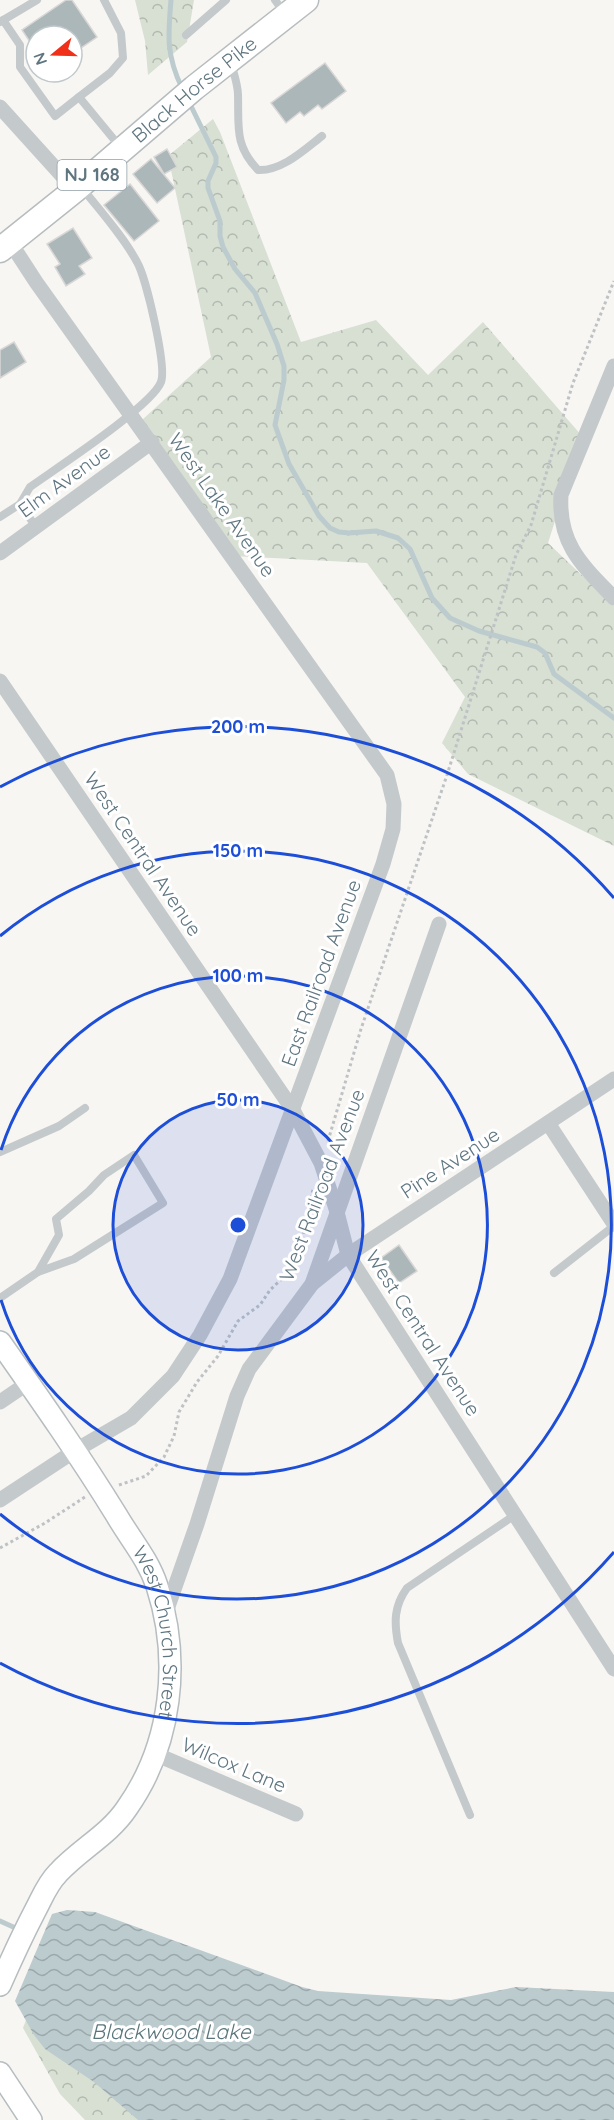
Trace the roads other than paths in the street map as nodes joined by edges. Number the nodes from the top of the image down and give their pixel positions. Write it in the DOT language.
graph roads {
  1 [pos="37,0"];
  2 [pos="104,0"];
  3 [pos="226,0"];
  4 [pos="306,0"];
  5 [pos="281,8"];
  6 [pos="1,21"];
  7 [pos="186,34"];
  8 [pos="230,59"];
  9 [pos="80,98"];
  10 [pos="0,107"];
  11 [pos="322,136"];
  12 [pos="122,149"];
  13 [pos="77,188"];
  14 [pos="5,246"];
  15 [pos="614,366"];
  16 [pos="132,413"];
  17 [pos="152,442"];
  18 [pos="20,504"];
  19 [pos="0,517"];
  20 [pos="36,526"];
  21 [pos="0,553"];
  22 [pos="614,598"];
  23 [pos="0,681"];
  24 [pos="392,796"];
  25 [pos="439,924"];
  26 [pos="614,1079"];
  27 [pos="85,1108"];
  28 [pos="293,1110"];
  29 [pos="548,1123"];
  30 [pos="0,1152"];
  31 [pos="337,1212"];
  32 [pos="614,1225"];
  33 [pos="348,1255"];
  34 [pos="38,1272"];
  35 [pos="554,1273"];
  36 [pos="312,1284"];
  37 [pos="0,1298"];
  38 [pos="0,1342"];
  39 [pos="28,1383"];
  40 [pos="0,1402"];
  41 [pos="76,1450"];
  42 [pos="0,1500"];
  43 [pos="515,1515"];
  44 [pos="164,1618"];
  45 [pos="614,1669"];
  46 [pos="155,1754"];
  47 [pos="296,1814"];
  48 [pos="470,1815"];
  49 [pos="0,1985"];
  50 [pos="0,2073"];
  51 [pos="31,2120"];
  1 -- 6 [label="lane"];
  2 -- 9 [label="lane"];
  3 -- 7 [label="lane"];
  4 -- 5 [label="main road, Black Horse Pike / NJ 168"];
  5 -- 8 [label="main road, Black Horse Pike / NJ 168"];
  6 -- 9 [label="lane"];
  8 -- 11 [label="lane"];
  8 -- 12 [label="main road, Black Horse Pike / NJ 168"];
  9 -- 12 [label="lane"];
  10 -- 13 [label="street"];
  12 -- 13 [label="main road, Black Horse Pike / NJ 168"];
  13 -- 14 [label="main road, Black Horse Pike / NJ 168"];
  13 -- 16 [label="lane"];
  14 -- 16 [label="street, West Lake Avenue"];
  15 -- 22 [label="street"];
  16 -- 17 [label="street, West Lake Avenue"];
  16 -- 18 [label="lane"];
  17 -- 20 [label="street, Elm Avenue"];
  17 -- 24 [label="street, West Lake Avenue"];
  18 -- 19 [label="lane"];
  18 -- 20 [label="lane"];
  20 -- 21 [label="street, Elm Avenue"];
  23 -- 28 [label="street, West Central Avenue"];
  24 -- 28 [label="street, East Railroad Avenue"];
  25 -- 31 [label="street, West Railroad Avenue"];
  26 -- 29 [label="street, Pine Avenue"];
  27 -- 30 [label="lane"];
  28 -- 31 [label="street, West Central Avenue"];
  28 -- 41 [label="street, East Railroad Avenue"];
  29 -- 32 [label="street"];
  29 -- 33 [label="street, Pine Avenue"];
  31 -- 33 [label="street, West Central Avenue"];
  31 -- 36 [label="street, West Railroad Avenue"];
  32 -- 35 [label="lane"];
  33 -- 36 [label="street, Pine Avenue"];
  33 -- 43 [label="street, West Central Avenue"];
  34 -- 34 [label="lane"];
  34 -- 37 [label="lane"];
  36 -- 44 [label="street, West Railroad Avenue"];
  38 -- 39 [label="main road, West Church Street"];
  39 -- 40 [label="street"];
  39 -- 41 [label="main road, West Church Street"];
  41 -- 42 [label="street, East Railroad Avenue"];
  41 -- 44 [label="main road, West Church Street"];
  43 -- 45 [label="street, West Central Avenue"];
  43 -- 48 [label="lane"];
  44 -- 46 [label="main road, West Church Street"];
  46 -- 47 [label="street, Wilcox Lane"];
  46 -- 49 [label="main road, West Church Street"];
  50 -- 51 [label="main road"];
}
